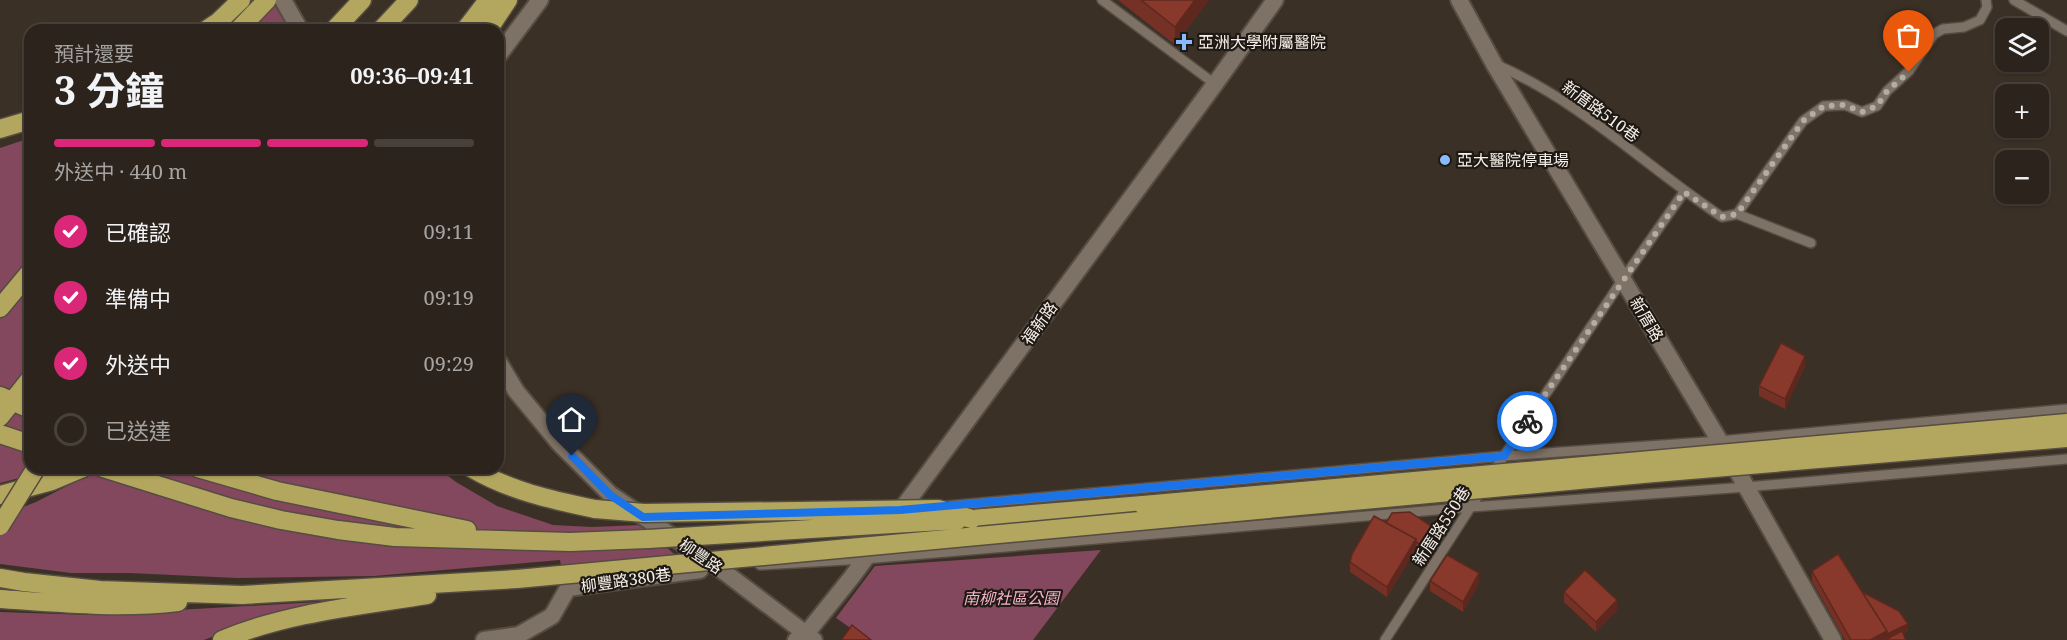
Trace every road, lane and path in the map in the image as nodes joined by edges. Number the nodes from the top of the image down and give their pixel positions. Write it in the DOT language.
graph roads {
  1 [pos="241,0"];
  2 [pos="267,0"];
  3 [pos="283,0"];
  4 [pos="362,0"];
  5 [pos="410,0"];
  6 [pos="488,0"];
  7 [pos="508,0"];
  8 [pos="540,0"];
  9 [pos="1102,0"];
  10 [pos="1275,0"];
  11 [pos="1459,0"];
  12 [pos="1986,0"];
  13 [pos="2014,0"];
  14 [pos="215,24"];
  15 [pos="244,24"];
  16 [pos="297,24"];
  17 [pos="340,24"];
  18 [pos="387,24"];
  19 [pos="470,24"];
  20 [pos="492,24"];
  21 [pos="2067,32"];
  22 [pos="504,48"];
  23 [pos="1494,64"];
  24 [pos="1215,84"];
  25 [pos="24,122"];
  26 [pos="0,129"];
  27 [pos="1684,192"];
  28 [pos="1737,214"];
  29 [pos="1811,243"];
  30 [pos="24,279"];
  31 [pos="1623,279"];
  32 [pos="0,309"];
  33 [pos="504,371"];
  34 [pos="24,387"];
  35 [pos="0,396"];
  36 [pos="24,406"];
  37 [pos="2067,409"];
  38 [pos="0,417"];
  39 [pos="2067,423"];
  40 [pos="0,434"];
  41 [pos="2067,438"];
  42 [pos="1719,441"];
  43 [pos="24,442"];
  44 [pos="1504,456"];
  45 [pos="2067,459"];
  46 [pos="32,474"];
  47 [pos="69,474"];
  48 [pos="122,474"];
  49 [pos="219,474"];
  50 [pos="482,474"];
  51 [pos="1746,487"];
  52 [pos="0,495"];
  53 [pos="1471,507"];
  54 [pos="900,510"];
  55 [pos="643,517"];
  56 [pos="972,519"];
  57 [pos="0,526"];
  58 [pos="513,539"];
  59 [pos="865,559"];
  60 [pos="718,567"];
  61 [pos="0,578"];
  62 [pos="518,579"];
  63 [pos="242,595"];
  64 [pos="0,599"];
  65 [pos="806,638"];
  66 [pos="222,640"];
  67 [pos="484,640"];
  68 [pos="1385,640"];
  69 [pos="1833,640"];
  1 -- 14 [label="highway"];
  2 -- 15 [label="highway"];
  3 -- 16 [label="street"];
  4 -- 17 [label="highway"];
  5 -- 18 [label="highway"];
  6 -- 19 [label="highway"];
  7 -- 20 [label="highway"];
  8 -- 22 [label="street"];
  9 -- 24 [label="lane"];
  10 -- 24 [label="street, 福新路"];
  11 -- 23 [label="street, 新厝路"];
  12 -- 28 [label="lane"];
  13 -- 21 [label="lane"];
  23 -- 27 [label="lane, 新厝路510巷"];
  23 -- 31 [label="street, 新厝路"];
  24 -- 54 [label="street, 福新路"];
  25 -- 26 [label="highway"];
  27 -- 28 [label="lane, 新厝路510巷"];
  27 -- 31 [label="lane"];
  28 -- 29 [label="lane, 新厝路510巷"];
  30 -- 32 [label="highway"];
  31 -- 42 [label="street, 新厝路"];
  31 -- 44 [label="lane, 新厝路550巷"];
  33 -- 55 [label="street, 柳豐路"];
  34 -- 38 [label="highway"];
  35 -- 36 [label="highway"];
  37 -- 42 [label="lane"];
  39 -- 56 [label="highway, bridge"];
  40 -- 43 [label="highway"];
  41 -- 62 [label="highway, bridge"];
  42 -- 44 [label="lane"];
  42 -- 51 [label="street, 新厝路"];
  44 -- 53 [label="lane, 新厝路550巷"];
  44 -- 54 [label="lane"];
  45 -- 51 [label="lane"];
  46 -- 57 [label="highway, bridge"];
  47 -- 52 [label="highway"];
  48 -- 58 [label="highway"];
  49 -- 58 [label="highway"];
  50 -- 56 [label="highway, bridge"];
  51 -- 53 [label="lane"];
  51 -- 69 [label="street, 新厝路"];
  53 -- 59 [label="lane"];
  53 -- 68 [label="lane, 新厝路550巷"];
  54 -- 55 [label="lane"];
  54 -- 59 [label="street, 福新路"];
  55 -- 60 [label="street, 柳豐路"];
  56 -- 58 [label="highway, bridge"];
  59 -- 60 [label="lane"];
  59 -- 65 [label="street, 福新路"];
  60 -- 65 [label="street, 柳豐路"];
  60 -- 67 [label="street, 柳豐路380巷"];
  61 -- 63 [label="highway"];
  62 -- 63 [label="highway"];
  62 -- 66 [label="highway"];
  63 -- 64 [label="highway"];
}
